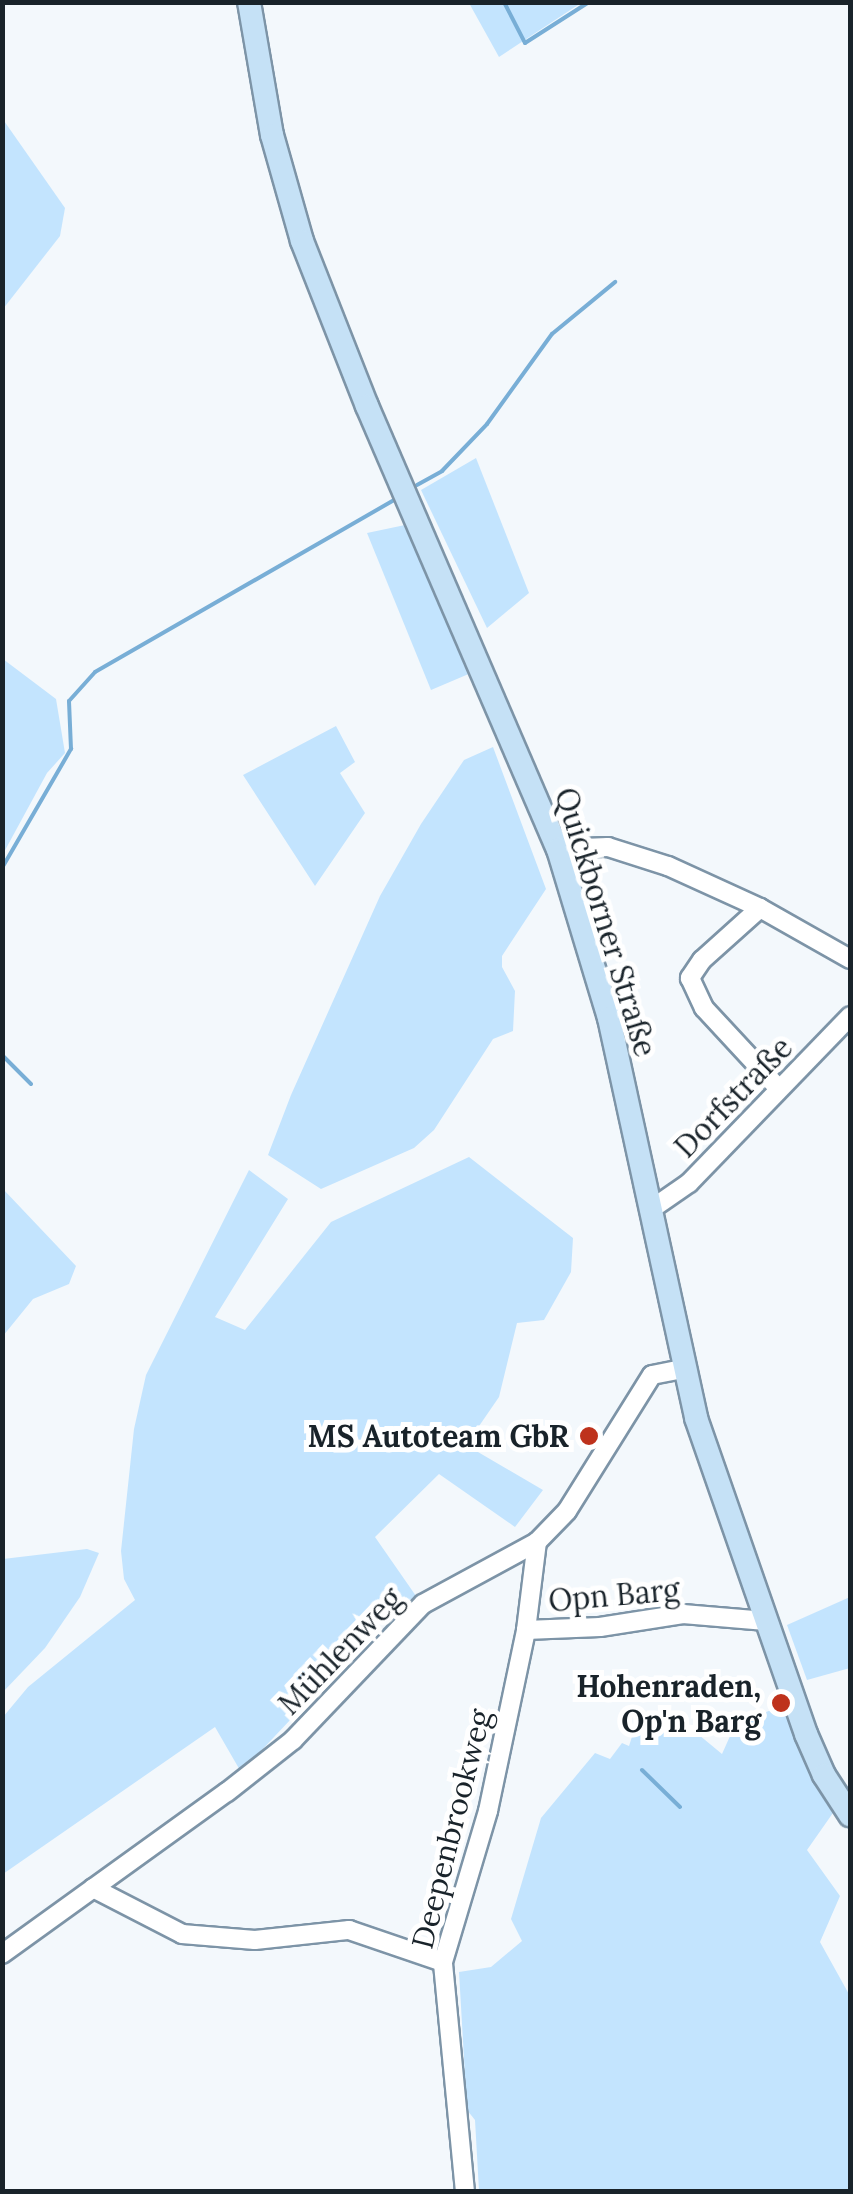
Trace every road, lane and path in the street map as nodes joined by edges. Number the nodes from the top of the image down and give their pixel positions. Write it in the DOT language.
graph roads {
  1 [pos="249,2"];
  2 [pos="558,849"];
  3 [pos="760,908"];
  4 [pos="850,960"];
  5 [pos="850,1016"];
  6 [pos="778,1088"];
  7 [pos="650,1210"];
  8 [pos="684,1369"];
  9 [pos="538,1542"];
  10 [pos="766,1621"];
  11 [pos="526,1630"];
  12 [pos="850,1815"];
  13 [pos="93,1888"];
  14 [pos="2,1954"];
  15 [pos="443,1962"];
  16 [pos="465,2192"];
  1 -- 2 [label="main road, Quickborner Straße"];
  2 -- 3 [label="street"];
  2 -- 7 [label="main road, Quickborner Straße"];
  3 -- 4 [label="street"];
  3 -- 6 [label="street"];
  5 -- 6 [label="street, Dorfstraße"];
  6 -- 7 [label="street, Dorfstraße"];
  7 -- 8 [label="main road, Quickborner Straße"];
  8 -- 9 [label="street, Mühlenweg"];
  8 -- 10 [label="main road, Quickborner Straße"];
  9 -- 11 [label="street, Deepenbrookweg"];
  9 -- 13 [label="street, Mühlenweg"];
  10 -- 11 [label="street, Opn Barg"];
  10 -- 12 [label="main road, Quickborner Straße"];
  11 -- 15 [label="street, Deepenbrookweg"];
  13 -- 14 [label="street, Mühlenweg"];
  13 -- 15 [label="street"];
  15 -- 16 [label="street, Deepenbrookweg"];
}
